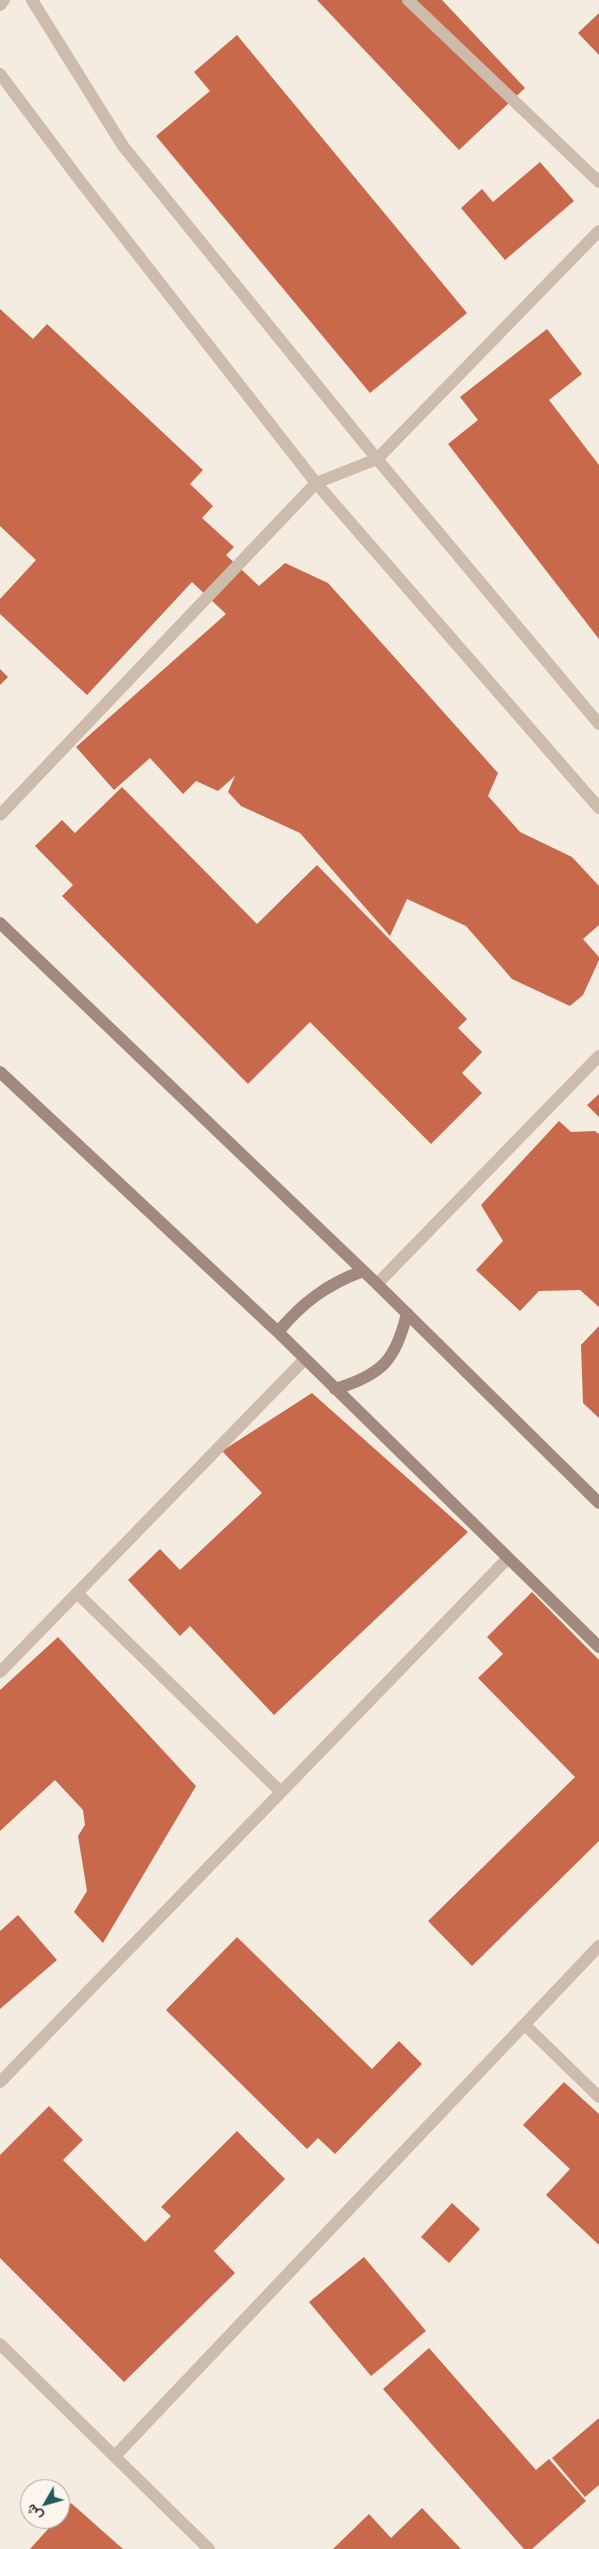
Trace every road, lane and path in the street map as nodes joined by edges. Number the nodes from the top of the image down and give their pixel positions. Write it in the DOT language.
graph roads {
  1 [pos="4,0"];
  2 [pos="32,0"];
  3 [pos="408,0"];
  4 [pos="0,5"];
  5 [pos="0,74"];
  6 [pos="599,182"];
  7 [pos="599,231"];
  8 [pos="377,459"];
  9 [pos="316,483"];
  10 [pos="599,724"];
  11 [pos="599,808"];
  12 [pos="0,815"];
  13 [pos="0,923"];
  14 [pos="599,1056"];
  15 [pos="0,1072"];
  16 [pos="363,1270"];
  17 [pos="377,1284"];
  18 [pos="407,1313"];
  19 [pos="278,1332"];
  20 [pos="305,1359"];
  21 [pos="335,1388"];
  22 [pos="599,1503"];
  23 [pos="508,1558"];
  24 [pos="77,1593"];
  25 [pos="599,1647"];
  26 [pos="0,1672"];
  27 [pos="281,1792"];
  28 [pos="599,1946"];
  29 [pos="524,2024"];
  30 [pos="0,2082"];
  31 [pos="599,2097"];
  32 [pos="0,2344"];
  33 [pos="115,2456"];
  34 [pos="209,2549"];
  1 -- 4 [label="street"];
  2 -- 8 [label="street"];
  3 -- 6 [label="street"];
  5 -- 9 [label="street"];
  7 -- 8 [label="street"];
  8 -- 9 [label="street"];
  8 -- 10 [label="street"];
  9 -- 11 [label="street"];
  9 -- 12 [label="street"];
  13 -- 16 [label="street"];
  14 -- 17 [label="street"];
  15 -- 19 [label="street"];
  16 -- 17 [label="street"];
  16 -- 19 [label="street"];
  17 -- 18 [label="street"];
  18 -- 21 [label="street"];
  18 -- 22 [label="street"];
  19 -- 20 [label="street"];
  20 -- 21 [label="street"];
  20 -- 24 [label="street"];
  21 -- 23 [label="street"];
  23 -- 25 [label="street"];
  23 -- 27 [label="street"];
  24 -- 26 [label="street"];
  24 -- 27 [label="street"];
  27 -- 30 [label="street"];
  28 -- 29 [label="street"];
  29 -- 31 [label="street"];
  29 -- 33 [label="street"];
  32 -- 33 [label="street"];
  33 -- 34 [label="street"];
}
